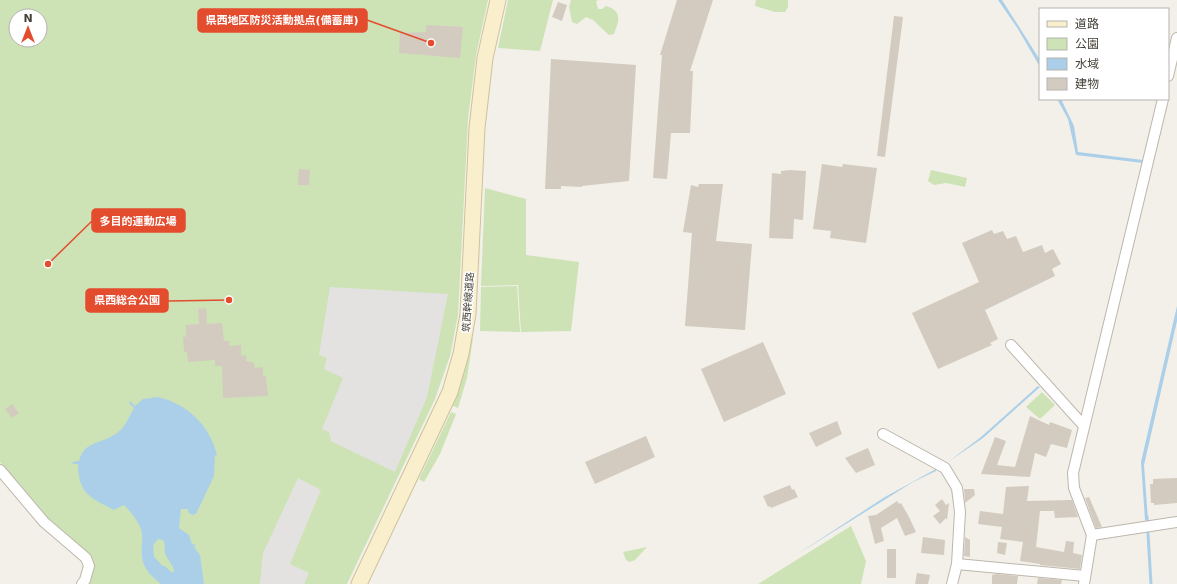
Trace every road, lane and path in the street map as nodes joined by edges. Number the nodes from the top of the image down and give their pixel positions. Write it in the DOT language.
graph roads {
  1 [pos="498,0"];
  2 [pos="1177,38"];
  3 [pos="1169,72"];
  4 [pos="1163,100"];
  5 [pos="1011,345"];
  6 [pos="1084,426"];
  7 [pos="883,434"];
  8 [pos="0,470"];
  9 [pos="1177,522"];
  10 [pos="1092,535"];
  11 [pos="957,564"];
  12 [pos="1084,580"];
  13 [pos="82,584"];
  14 [pos="360,584"];
  15 [pos="952,584"];
  1 -- 14 [label="street, 筑西幹線道路"];
  2 -- 3 [label="street"];
  4 -- 6 [label="street"];
  5 -- 6 [label="street"];
  6 -- 10 [label="street"];
  7 -- 11 [label="street"];
  8 -- 13 [label="street"];
  9 -- 10 [label="street"];
  10 -- 12 [label="street"];
  11 -- 12 [label="street"];
  11 -- 15 [label="street"];
}
